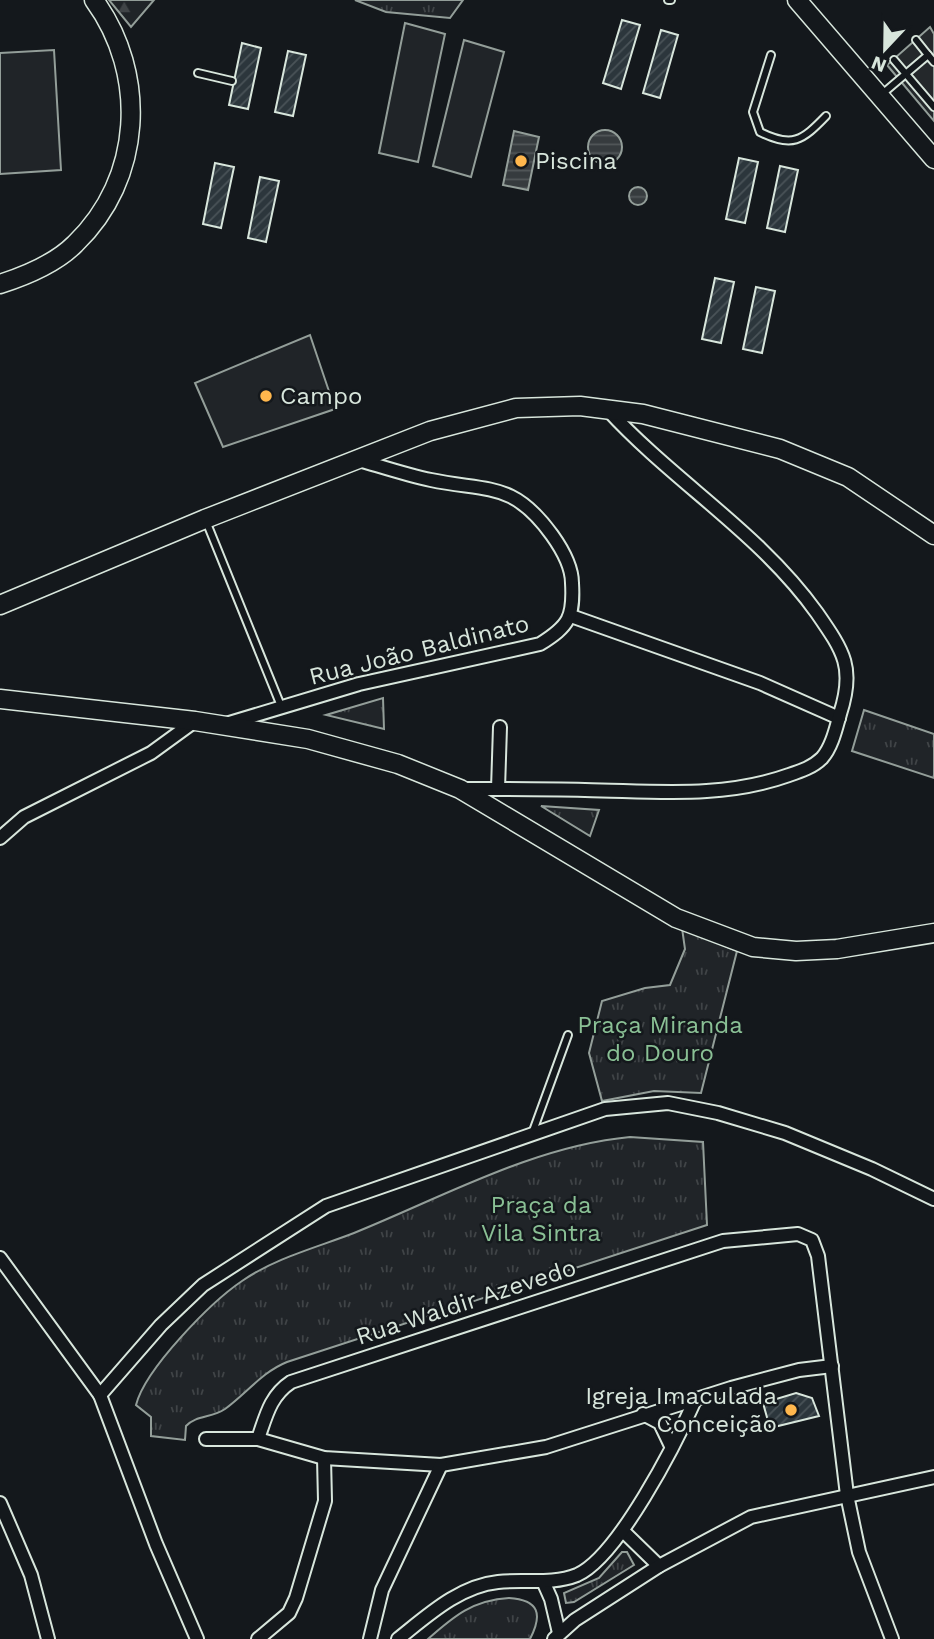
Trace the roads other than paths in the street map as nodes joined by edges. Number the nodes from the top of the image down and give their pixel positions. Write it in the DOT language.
graph roads {
  1 [pos="94,0"];
  2 [pos="798,1"];
  3 [pos="916,40"];
  4 [pos="771,55"];
  5 [pos="928,55"];
  6 [pos="894,60"];
  7 [pos="934,62"];
  8 [pos="198,73"];
  9 [pos="906,74"];
  10 [pos="232,81"];
  11 [pos="880,96"];
  12 [pos="934,107"];
  13 [pos="826,116"];
  14 [pos="934,159"];
  15 [pos="0,284"];
  16 [pos="608,410"];
  17 [pos="359,460"];
  18 [pos="205,519"];
  19 [pos="934,535"];
  20 [pos="0,605"];
  21 [pos="571,616"];
  22 [pos="0,699"];
  23 [pos="281,706"];
  24 [pos="839,718"];
  25 [pos="195,721"];
  26 [pos="222,726"];
  27 [pos="500,727"];
  28 [pos="460,789"];
  29 [pos="498,789"];
  30 [pos="0,838"];
  31 [pos="934,933"];
  32 [pos="568,1035"];
  33 [pos="533,1131"];
  34 [pos="934,1199"];
  35 [pos="0,1258"];
  36 [pos="832,1366"];
  37 [pos="100,1395"];
  38 [pos="695,1400"];
  39 [pos="643,1414"];
  40 [pos="206,1438"];
  41 [pos="257,1438"];
  42 [pos="671,1446"];
  43 [pos="324,1458"];
  44 [pos="441,1465"];
  45 [pos="934,1477"];
  46 [pos="847,1495"];
  47 [pos="0,1503"];
  48 [pos="623,1531"];
  49 [pos="659,1566"];
  50 [pos="542,1581"];
  51 [pos="556,1636"];
  52 [pos="47,1639"];
  53 [pos="197,1639"];
  54 [pos="258,1639"];
  55 [pos="370,1639"];
  56 [pos="398,1639"];
  57 [pos="892,1639"];
  1 -- 15 [label="street"];
  2 -- 11 [label="street"];
  3 -- 5 [label="lane"];
  4 -- 13 [label="lane"];
  5 -- 7 [label="lane"];
  5 -- 9 [label="lane"];
  6 -- 9 [label="lane"];
  8 -- 10 [label="lane"];
  9 -- 11 [label="lane"];
  9 -- 12 [label="lane"];
  11 -- 14 [label="street"];
  16 -- 17 [label="street"];
  16 -- 19 [label="street"];
  16 -- 24 [label="street"];
  17 -- 18 [label="street"];
  17 -- 21 [label="street"];
  18 -- 20 [label="street"];
  18 -- 23 [label="lane"];
  21 -- 23 [label="street, Rua João Baldinato"];
  21 -- 24 [label="street"];
  22 -- 25 [label="street"];
  23 -- 26 [label="street, Rua João Baldinato"];
  24 -- 29 [label="street"];
  25 -- 26 [label="street"];
  25 -- 30 [label="street"];
  26 -- 28 [label="street"];
  27 -- 29 [label="street"];
  28 -- 29 [label="street"];
  28 -- 31 [label="street"];
  32 -- 33 [label="lane"];
  33 -- 34 [label="street"];
  33 -- 37 [label="street"];
  35 -- 37 [label="street"];
  36 -- 38 [label="street"];
  36 -- 41 [label="street, Rua Waldir Azevedo"];
  36 -- 46 [label="street"];
  37 -- 53 [label="street"];
  38 -- 39 [label="street"];
  38 -- 42 [label="street"];
  39 -- 42 [label="street"];
  39 -- 44 [label="street"];
  40 -- 41 [label="street"];
  41 -- 43 [label="street"];
  42 -- 48 [label="street"];
  43 -- 44 [label="street"];
  43 -- 54 [label="street"];
  44 -- 55 [label="street"];
  45 -- 46 [label="street"];
  46 -- 49 [label="street"];
  46 -- 57 [label="street"];
  47 -- 52 [label="street"];
  48 -- 49 [label="street"];
  48 -- 50 [label="street"];
  49 -- 51 [label="street"];
  50 -- 51 [label="street"];
  50 -- 56 [label="street"];
}
